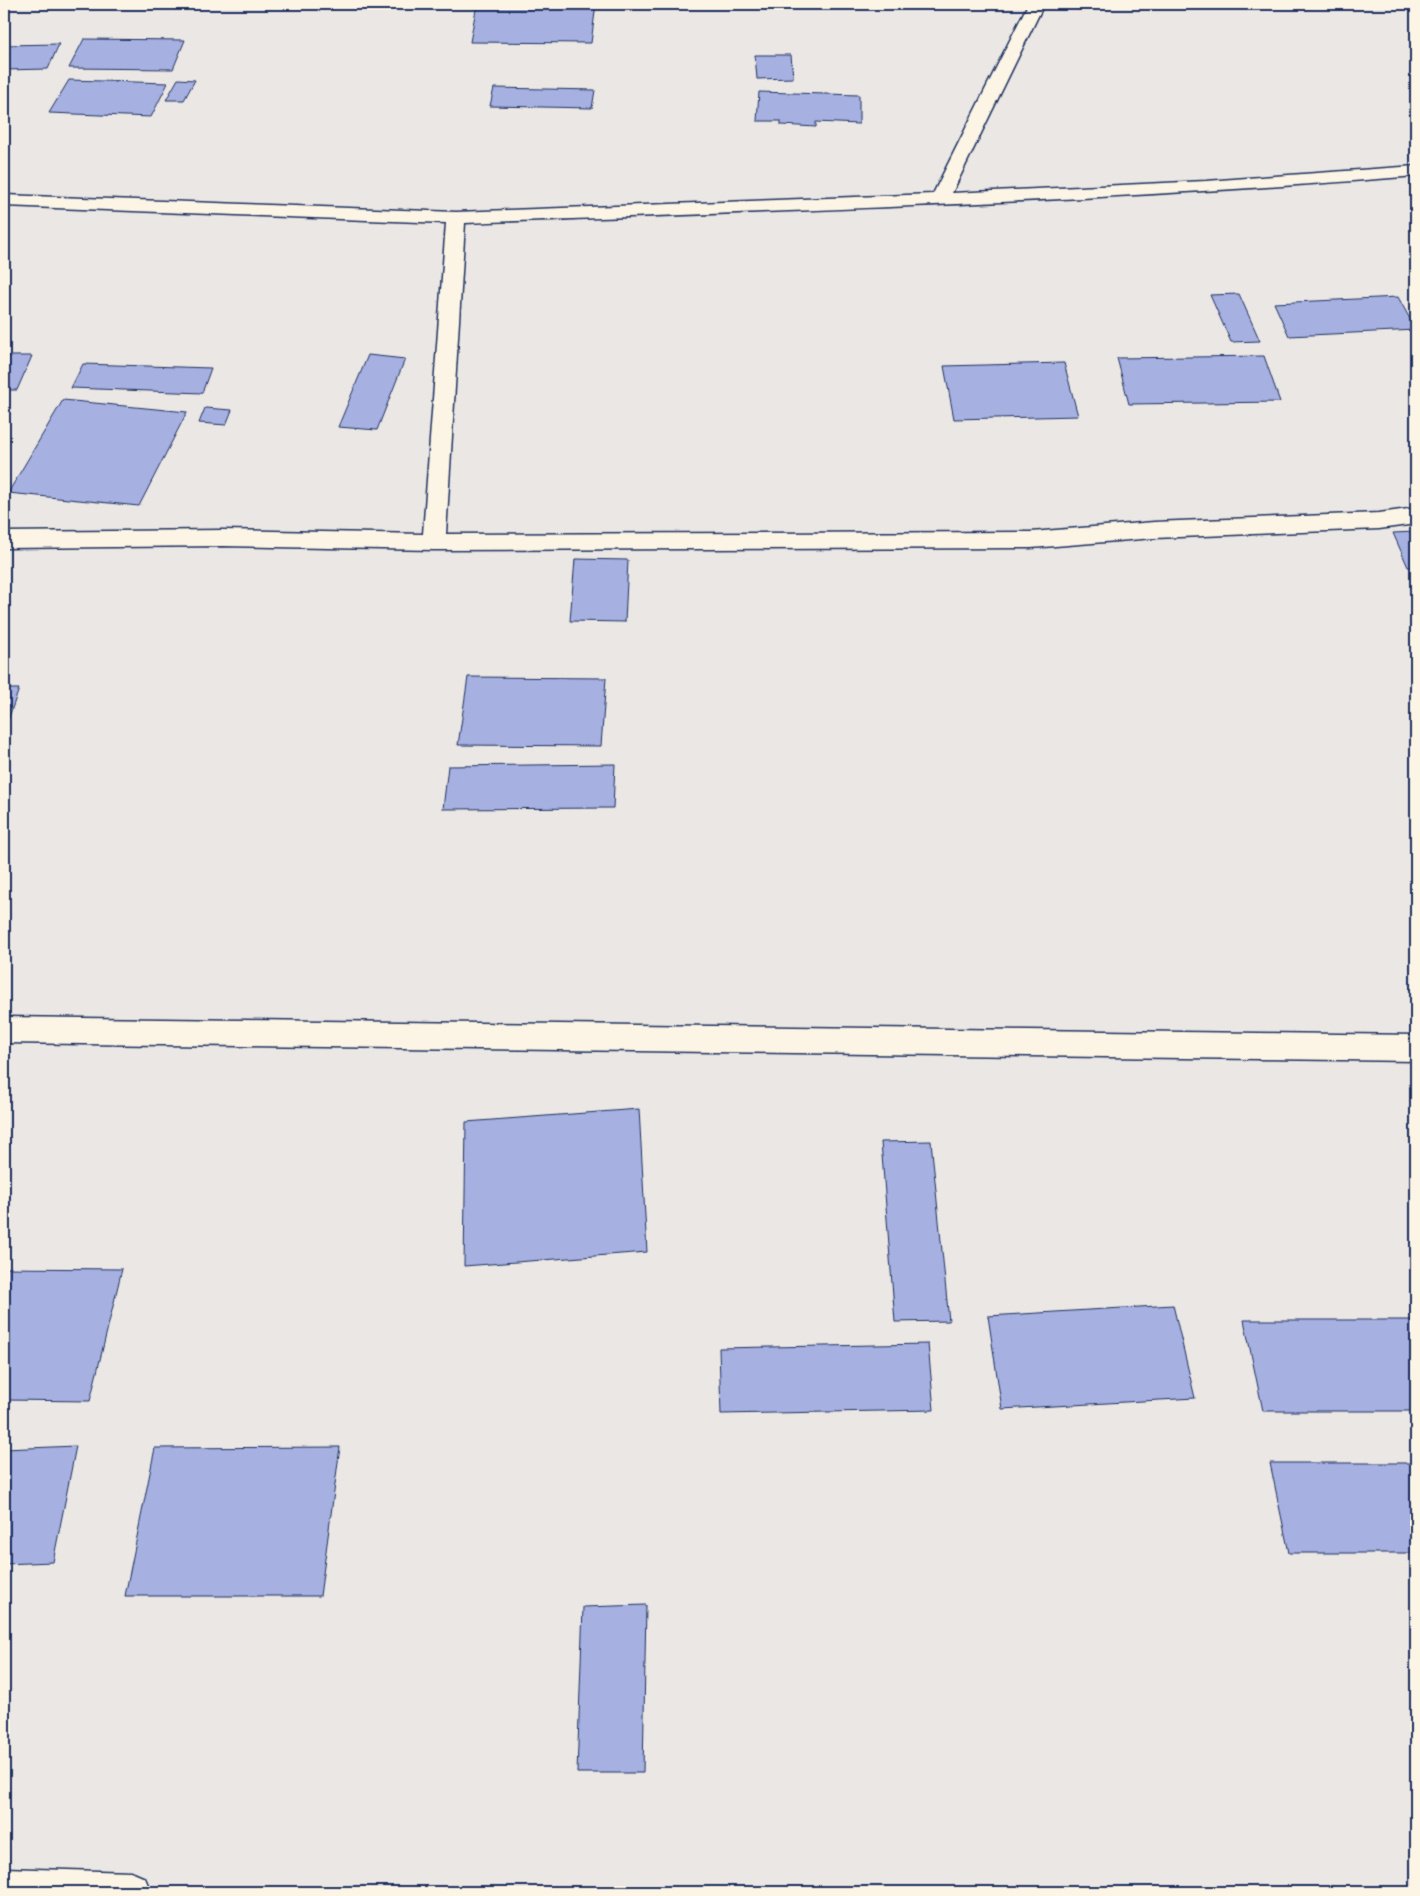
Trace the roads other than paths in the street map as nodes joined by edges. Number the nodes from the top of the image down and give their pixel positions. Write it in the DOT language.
graph roads {
  1 [pos="1036,4"];
  2 [pos="1416,171"];
  3 [pos="940,199"];
  4 [pos="4,200"];
  5 [pos="456,218"];
  6 [pos="1416,516"];
  7 [pos="4,540"];
  8 [pos="434,542"];
  9 [pos="4,1030"];
  10 [pos="1416,1048"];
  11 [pos="4,1887"];
  12 [pos="131,1892"];
  1 -- 3 [label="street"];
  2 -- 3 [label="street"];
  3 -- 5 [label="street"];
  4 -- 5 [label="street"];
  5 -- 8 [label="street"];
  6 -- 8 [label="street"];
  7 -- 8 [label="street"];
  9 -- 10 [label="street"];
  11 -- 12 [label="street"];
}
